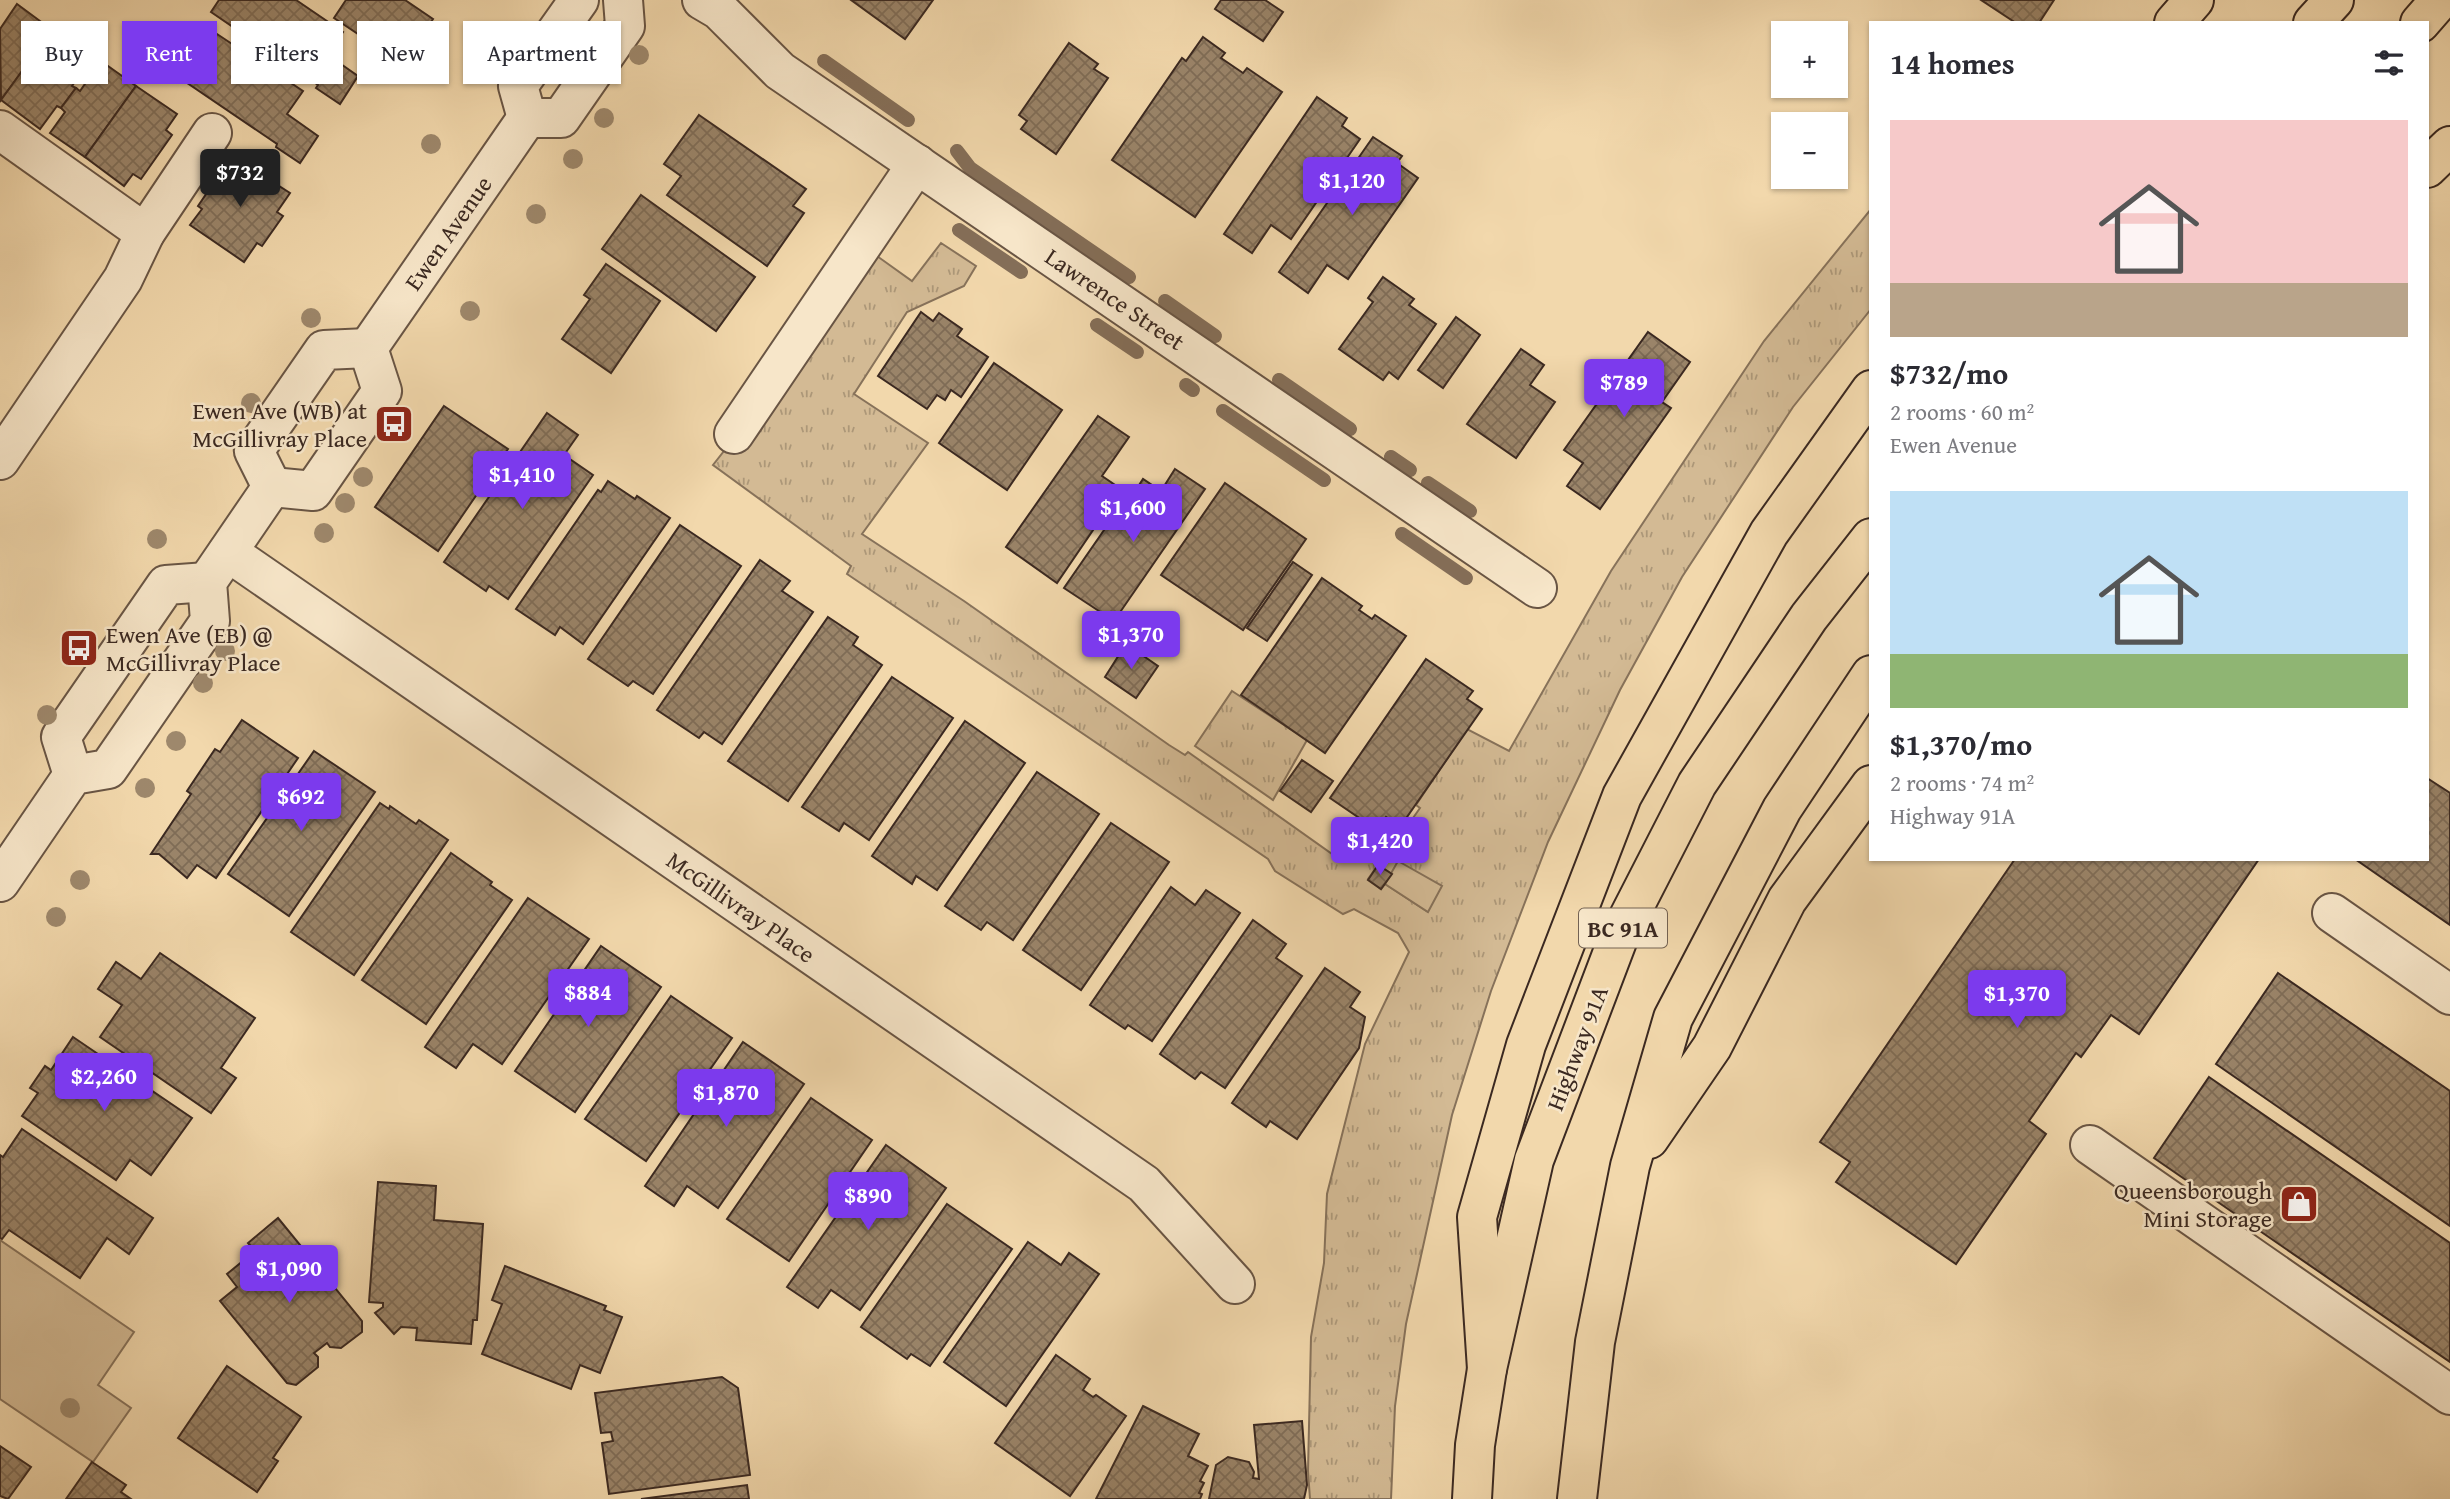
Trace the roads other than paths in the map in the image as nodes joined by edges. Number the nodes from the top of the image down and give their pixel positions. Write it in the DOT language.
graph roads {
  1 [pos="579,0"];
  2 [pos="623,0"];
  3 [pos="702,0"];
  4 [pos="2194,0"];
  5 [pos="2333,0"];
  6 [pos="2440,0"];
  7 [pos="2176,21"];
  8 [pos="2315,21"];
  9 [pos="2422,21"];
  10 [pos="527,118"];
  11 [pos="0,130"];
  12 [pos="212,133"];
  13 [pos="2450,146"];
  14 [pos="917,164"];
  15 [pos="2429,167"];
  16 [pos="145,233"];
  17 [pos="368,348"];
  18 [pos="1869,393"];
  19 [pos="734,434"];
  20 [pos="0,460"];
  21 [pos="272,487"];
  22 [pos="1869,541"];
  23 [pos="217,567"];
  24 [pos="1537,588"];
  25 [pos="1869,679"];
  26 [pos="73,775"];
  27 [pos="1869,788"];
  28 [pos="5,864"];
  29 [pos="2332,913"];
  30 [pos="2450,995"];
  31 [pos="2090,1145"];
  32 [pos="1630,1167"];
  33 [pos="1235,1284"];
  34 [pos="1487,1370"];
  35 [pos="2450,1395"];
  36 [pos="1472,1499"];
  37 [pos="1577,1499"];
  1 -- 10 [label="street"];
  2 -- 10 [label="street"];
  3 -- 14 [label="street, Lawrence Street"];
  4 -- 7 [label="highway"];
  5 -- 8 [label="highway"];
  6 -- 9 [label="highway"];
  10 -- 17 [label="street, Ewen Avenue"];
  11 -- 16 [label="street"];
  12 -- 16 [label="street"];
  13 -- 15 [label="highway"];
  14 -- 19 [label="street"];
  14 -- 24 [label="street, Lawrence Street"];
  16 -- 20 [label="street"];
  17 -- 21 [label="street"];
  17 -- 21 [label="street"];
  18 -- 34 [label="highway"];
  21 -- 23 [label="street"];
  22 -- 34 [label="highway, Highway 91A / BC 91A"];
  23 -- 26 [label="street"];
  23 -- 26 [label="street"];
  23 -- 33 [label="street, McGillivray Place"];
  25 -- 32 [label="highway"];
  26 -- 28 [label="street"];
  27 -- 32 [label="highway"];
  29 -- 30 [label="street"];
  31 -- 35 [label="street"];
  32 -- 37 [label="highway"];
  34 -- 36 [label="highway, Highway 91A / BC 91A"];
}
